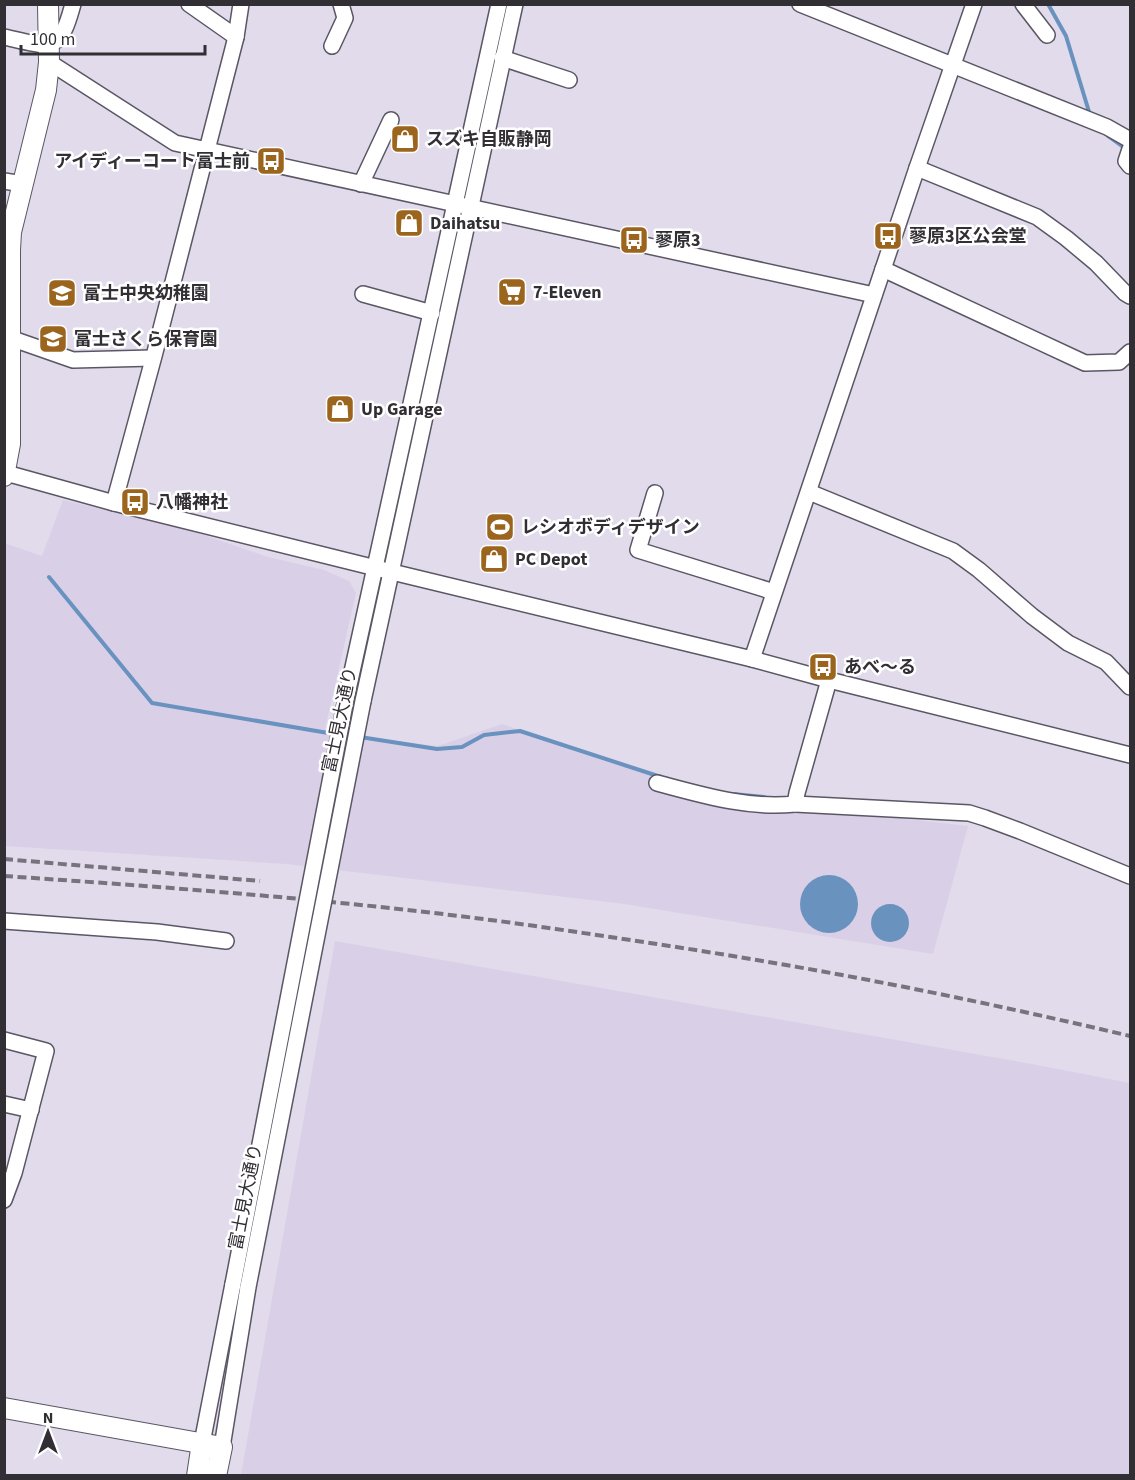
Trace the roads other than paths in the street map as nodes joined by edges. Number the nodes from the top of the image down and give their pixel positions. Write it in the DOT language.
graph roads {
  1 [pos="48,4"];
  2 [pos="73,4"];
  3 [pos="189,4"];
  4 [pos="241,4"];
  5 [pos="341,4"];
  6 [pos="499,4"];
  7 [pos="515,4"];
  8 [pos="800,4"];
  9 [pos="974,4"];
  10 [pos="1023,4"];
  11 [pos="1047,35"];
  12 [pos="4,37"];
  13 [pos="236,38"];
  14 [pos="332,46"];
  15 [pos="48,53"];
  16 [pos="502,58"];
  17 [pos="951,66"];
  18 [pos="569,80"];
  19 [pos="391,120"];
  20 [pos="1131,140"];
  21 [pos="206,150"];
  22 [pos="917,168"];
  23 [pos="14,183"];
  24 [pos="361,184"];
  25 [pos="455,205"];
  26 [pos="471,208"];
  27 [pos="883,269"];
  28 [pos="363,294"];
  29 [pos="874,296"];
  30 [pos="1131,296"];
  31 [pos="432,312"];
  32 [pos="10,338"];
  33 [pos="1131,352"];
  34 [pos="153,358"];
  35 [pos="5,475"];
  36 [pos="809,492"];
  37 [pos="655,493"];
  38 [pos="114,503"];
  39 [pos="375,567"];
  40 [pos="392,572"];
  41 [pos="774,592"];
  42 [pos="752,659"];
  43 [pos="829,680"];
  44 [pos="1131,687"];
  45 [pos="1131,756"];
  46 [pos="657,783"];
  47 [pos="795,804"];
  48 [pos="1131,876"];
  49 [pos="4,921"];
  50 [pos="226,940"];
  51 [pos="4,1040"];
  52 [pos="4,1104"];
  53 [pos="31,1110"];
  54 [pos="9,1172"];
  55 [pos="4,1200"];
  56 [pos="4,1408"];
  57 [pos="202,1443"];
  58 [pos="222,1447"];
  59 [pos="197,1476"];
  60 [pos="216,1476"];
  1 -- 15 [label="main road"];
  2 -- 15 [label="street"];
  3 -- 13 [label="street"];
  4 -- 13 [label="street"];
  5 -- 14 [label="street"];
  6 -- 25 [label="street, 富士見大通り"];
  7 -- 16 [label="street, 富士見大通り"];
  8 -- 17 [label="street"];
  9 -- 17 [label="street"];
  10 -- 11 [label="street"];
  12 -- 15 [label="street"];
  13 -- 21 [label="street"];
  15 -- 21 [label="street"];
  15 -- 23 [label="main road"];
  16 -- 18 [label="street"];
  16 -- 26 [label="street, 富士見大通り"];
  17 -- 20 [label="street"];
  17 -- 22 [label="street"];
  19 -- 24 [label="street"];
  21 -- 24 [label="street"];
  21 -- 34 [label="street"];
  22 -- 27 [label="street"];
  22 -- 30 [label="street"];
  23 -- 32 [label="main road"];
  24 -- 25 [label="street"];
  25 -- 26 [label="street"];
  25 -- 31 [label="street, 富士見大通り"];
  26 -- 29 [label="street"];
  26 -- 40 [label="street, 富士見大通り"];
  27 -- 29 [label="street"];
  27 -- 33 [label="street"];
  28 -- 31 [label="street"];
  29 -- 36 [label="street"];
  31 -- 39 [label="street, 富士見大通り"];
  32 -- 34 [label="street"];
  32 -- 35 [label="main road"];
  34 -- 38 [label="street"];
  35 -- 38 [label="street"];
  36 -- 41 [label="street"];
  36 -- 44 [label="street"];
  37 -- 41 [label="street"];
  38 -- 39 [label="street"];
  39 -- 40 [label="street"];
  39 -- 57 [label="street, 富士見大通り, bridge"];
  40 -- 42 [label="street"];
  40 -- 58 [label="street, 富士見大通り, bridge"];
  41 -- 42 [label="street"];
  42 -- 43 [label="street"];
  43 -- 45 [label="street"];
  43 -- 47 [label="street"];
  46 -- 47 [label="street"];
  47 -- 48 [label="street"];
  49 -- 50 [label="street"];
  51 -- 53 [label="street"];
  52 -- 53 [label="street"];
  53 -- 54 [label="street"];
  54 -- 55 [label="street"];
  56 -- 57 [label="main road"];
  57 -- 58 [label="main road"];
  57 -- 59 [label="main road"];
  58 -- 60 [label="main road"];
}
